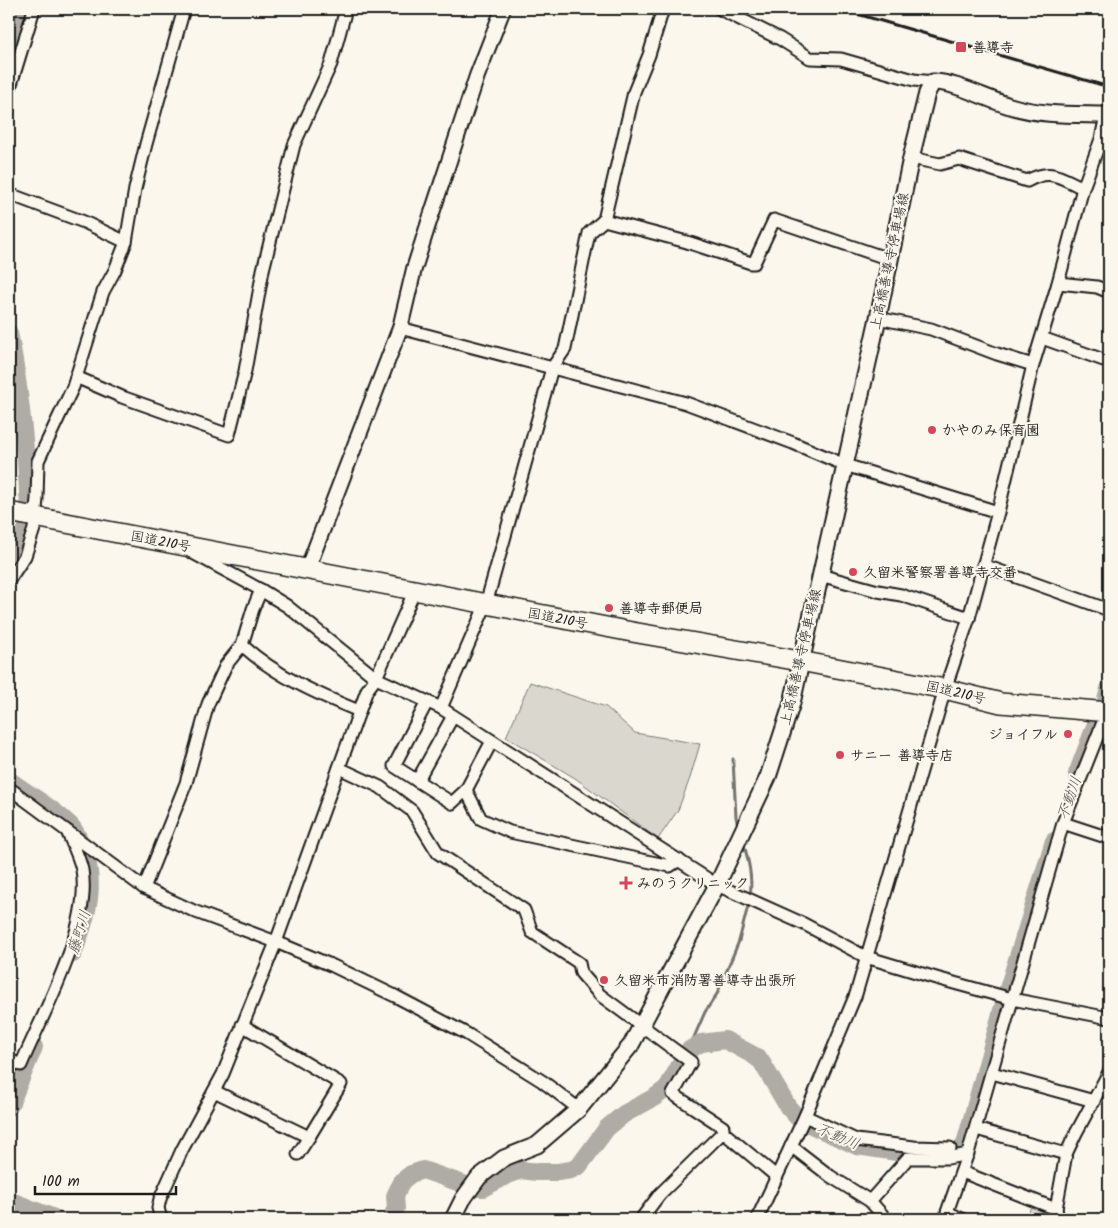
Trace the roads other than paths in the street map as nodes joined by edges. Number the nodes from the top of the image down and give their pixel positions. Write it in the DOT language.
graph roads {
  1 [pos="34,9"];
  2 [pos="184,9"];
  3 [pos="346,9"];
  4 [pos="503,9"];
  5 [pos="663,9"];
  6 [pos="720,9"];
  7 [pos="933,82"];
  8 [pos="9,91"];
  9 [pos="1107,115"];
  10 [pos="911,158"];
  11 [pos="1083,188"];
  12 [pos="9,194"];
  13 [pos="604,220"];
  14 [pos="126,242"];
  15 [pos="889,258"];
  16 [pos="1058,283"];
  17 [pos="1109,292"];
  18 [pos="878,318"];
  19 [pos="400,328"];
  20 [pos="1042,338"];
  21 [pos="1109,362"];
  22 [pos="1033,365"];
  23 [pos="552,368"];
  24 [pos="76,377"];
  25 [pos="845,465"];
  26 [pos="9,512"];
  27 [pos="998,512"];
  28 [pos="36,518"];
  29 [pos="172,542"];
  30 [pos="984,566"];
  31 [pos="307,570"];
  32 [pos="820,575"];
  33 [pos="9,580"];
  34 [pos="261,590"];
  35 [pos="415,590"];
  36 [pos="486,604"];
  37 [pos="1109,610"];
  38 [pos="969,618"];
  39 [pos="242,645"];
  40 [pos="800,660"];
  41 [pos="376,678"];
  42 [pos="945,689"];
  43 [pos="427,702"];
  44 [pos="441,708"];
  45 [pos="1109,709"];
  46 [pos="359,711"];
  47 [pos="453,716"];
  48 [pos="492,741"];
  49 [pos="339,768"];
  50 [pos="417,781"];
  51 [pos="9,788"];
  52 [pos="466,790"];
  53 [pos="1063,823"];
  54 [pos="70,832"];
  55 [pos="1109,838"];
  56 [pos="679,860"];
  57 [pos="716,885"];
  58 [pos="144,888"];
  59 [pos="276,942"];
  60 [pos="866,957"];
  61 [pos="1009,998"];
  62 [pos="1109,1018"];
  63 [pos="242,1025"];
  64 [pos="642,1026"];
  65 [pos="9,1060"];
  66 [pos="1109,1072"];
  67 [pos="992,1074"];
  68 [pos="214,1091"];
  69 [pos="1094,1101"];
  70 [pos="579,1109"];
  71 [pos="805,1116"];
  72 [pos="976,1129"];
  73 [pos="723,1132"];
  74 [pos="309,1137"];
  75 [pos="791,1146"];
  76 [pos="950,1148"];
  77 [pos="298,1154"];
  78 [pos="968,1154"];
  79 [pos="1066,1154"];
  80 [pos="962,1172"];
  81 [pos="776,1176"];
  82 [pos="870,1201"];
  83 [pos="1057,1214"];
  84 [pos="161,1219"];
  85 [pos="452,1219"];
  86 [pos="641,1219"];
  87 [pos="757,1219"];
  88 [pos="886,1219"];
  89 [pos="962,1219"];
  1 -- 8 [label="street"];
  2 -- 14 [label="street"];
  3 -- 24 [label="street"];
  4 -- 19 [label="street"];
  5 -- 13 [label="street"];
  6 -- 7 [label="street"];
  7 -- 9 [label="main road"];
  7 -- 10 [label="main road, 上高橋善導寺停車場線"];
  9 -- 11 [label="street"];
  10 -- 11 [label="street"];
  10 -- 15 [label="main road, 上高橋善導寺停車場線"];
  11 -- 16 [label="street"];
  12 -- 14 [label="street"];
  13 -- 15 [label="street"];
  13 -- 23 [label="street"];
  14 -- 24 [label="street"];
  15 -- 18 [label="main road, 上高橋善導寺停車場線"];
  16 -- 17 [label="street"];
  16 -- 20 [label="street"];
  18 -- 22 [label="street"];
  18 -- 25 [label="main road, 上高橋善導寺停車場線"];
  19 -- 23 [label="street"];
  19 -- 31 [label="street"];
  20 -- 21 [label="street"];
  20 -- 22 [label="street"];
  22 -- 27 [label="street"];
  23 -- 25 [label="street"];
  23 -- 36 [label="street"];
  24 -- 28 [label="street"];
  25 -- 27 [label="street"];
  25 -- 32 [label="main road, 上高橋善導寺停車場線"];
  26 -- 28 [label="highway, 国道210号"];
  27 -- 30 [label="street"];
  28 -- 29 [label="highway, 国道210号"];
  28 -- 33 [label="street"];
  29 -- 31 [label="highway, 国道210号"];
  29 -- 34 [label="street"];
  30 -- 37 [label="street"];
  30 -- 38 [label="street"];
  31 -- 35 [label="highway, 国道210号"];
  32 -- 38 [label="street"];
  32 -- 40 [label="main road, 上高橋善導寺停車場線"];
  34 -- 39 [label="street"];
  34 -- 41 [label="street"];
  35 -- 36 [label="highway, 国道210号"];
  35 -- 41 [label="street"];
  36 -- 40 [label="highway, 国道210号"];
  36 -- 44 [label="street"];
  38 -- 42 [label="street"];
  39 -- 46 [label="street"];
  39 -- 58 [label="street"];
  40 -- 42 [label="highway, 国道210号"];
  40 -- 57 [label="main road, 上高橋善導寺停車場線"];
  41 -- 43 [label="street"];
  41 -- 46 [label="street"];
  42 -- 45 [label="highway, 国道210号"];
  42 -- 60 [label="street"];
  43 -- 44 [label="street"];
  43 -- 50 [label="street"];
  44 -- 47 [label="street"];
  45 -- 53 [label="street"];
  46 -- 49 [label="street"];
  47 -- 48 [label="street"];
  47 -- 50 [label="street"];
  48 -- 52 [label="street"];
  48 -- 56 [label="street"];
  49 -- 59 [label="street"];
  49 -- 64 [label="street"];
  50 -- 52 [label="street"];
  51 -- 54 [label="street"];
  52 -- 56 [label="street"];
  53 -- 55 [label="street"];
  53 -- 61 [label="street"];
  54 -- 58 [label="street"];
  54 -- 65 [label="street"];
  56 -- 57 [label="street"];
  57 -- 60 [label="street"];
  57 -- 64 [label="main road, 上高橋善導寺停車場線"];
  58 -- 59 [label="street"];
  59 -- 63 [label="street"];
  59 -- 70 [label="street"];
  60 -- 61 [label="street"];
  60 -- 71 [label="street"];
  61 -- 62 [label="street"];
  61 -- 67 [label="street"];
  63 -- 68 [label="street"];
  63 -- 74 [label="street"];
  64 -- 70 [label="main road, 上高橋善導寺停車場線"];
  64 -- 73 [label="street"];
  66 -- 69 [label="street"];
  67 -- 69 [label="street"];
  67 -- 72 [label="street"];
  68 -- 74 [label="street"];
  68 -- 84 [label="street"];
  69 -- 79 [label="street"];
  70 -- 85 [label="main road, 上高橋善導寺停車場線"];
  71 -- 75 [label="street"];
  71 -- 76 [label="street"];
  72 -- 78 [label="street"];
  72 -- 79 [label="street"];
  73 -- 81 [label="street"];
  73 -- 86 [label="street"];
  74 -- 77 [label="street"];
  75 -- 81 [label="street"];
  75 -- 82 [label="street"];
  78 -- 80 [label="street"];
  78 -- 82 [label="street"];
  79 -- 83 [label="street"];
  80 -- 83 [label="street"];
  80 -- 89 [label="street"];
  81 -- 87 [label="street"];
  82 -- 88 [label="street"];
}
